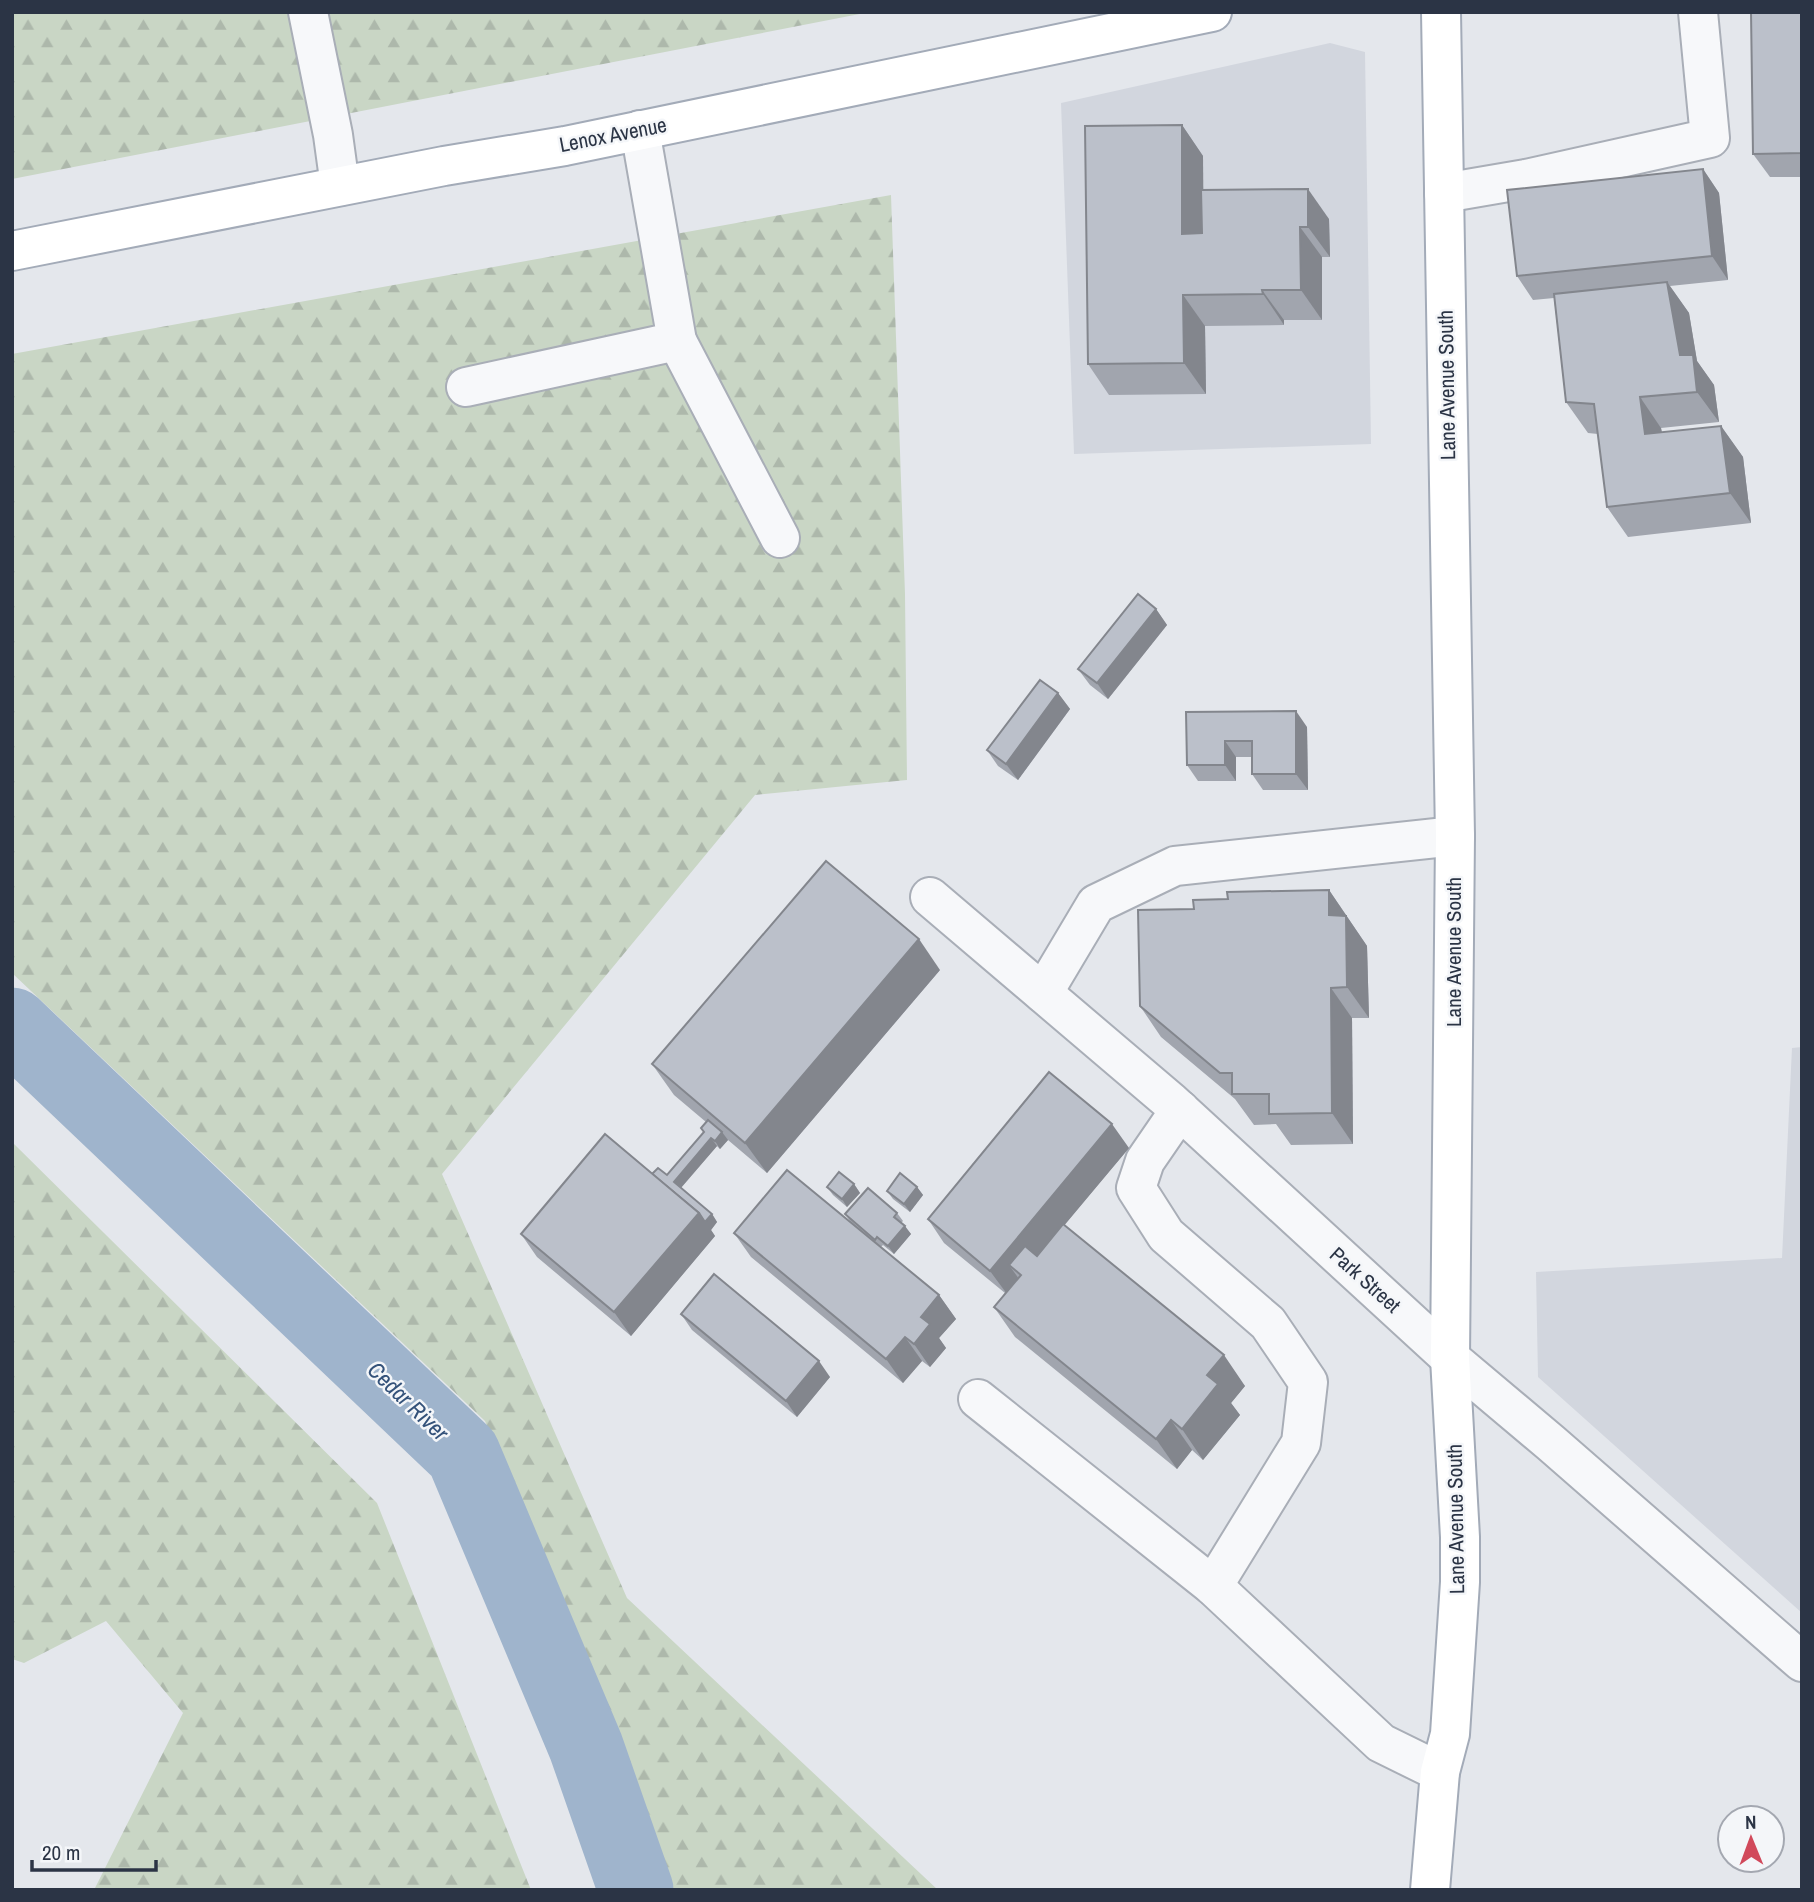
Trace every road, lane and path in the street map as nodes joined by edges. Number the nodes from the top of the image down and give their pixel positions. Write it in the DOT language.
graph roads {
  1 [pos="308,12"];
  2 [pos="1212,12"];
  3 [pos="1441,12"];
  4 [pos="1698,12"];
  5 [pos="640,130"];
  6 [pos="340,186"];
  7 [pos="1444,192"];
  8 [pos="12,251"];
  9 [pos="677,341"];
  10 [pos="466,387"];
  11 [pos="780,538"];
  12 [pos="1455,836"];
  13 [pos="930,897"];
  14 [pos="1043,993"];
  15 [pos="1180,1110"];
  16 [pos="1450,1357"];
  17 [pos="978,1399"];
  18 [pos="1213,1586"];
  19 [pos="1802,1662"];
  20 [pos="1440,1772"];
  21 [pos="1430,1890"];
  1 -- 6 [label="street"];
  2 -- 5 [label="main road, Lenox Avenue"];
  3 -- 7 [label="main road, Lane Avenue South"];
  4 -- 7 [label="street"];
  5 -- 6 [label="main road, Lenox Avenue"];
  5 -- 9 [label="street"];
  6 -- 8 [label="main road, Lenox Avenue"];
  7 -- 12 [label="main road, Lane Avenue South"];
  9 -- 10 [label="street"];
  9 -- 11 [label="street"];
  12 -- 14 [label="street"];
  12 -- 16 [label="main road, Lane Avenue South"];
  13 -- 14 [label="street, Park Street"];
  14 -- 15 [label="street, Park Street"];
  15 -- 16 [label="street, Park Street"];
  15 -- 18 [label="street"];
  16 -- 19 [label="street, Park Street"];
  16 -- 20 [label="main road, Lane Avenue South"];
  17 -- 18 [label="street"];
  18 -- 20 [label="street"];
  20 -- 21 [label="main road, Lane Avenue South"];
}
